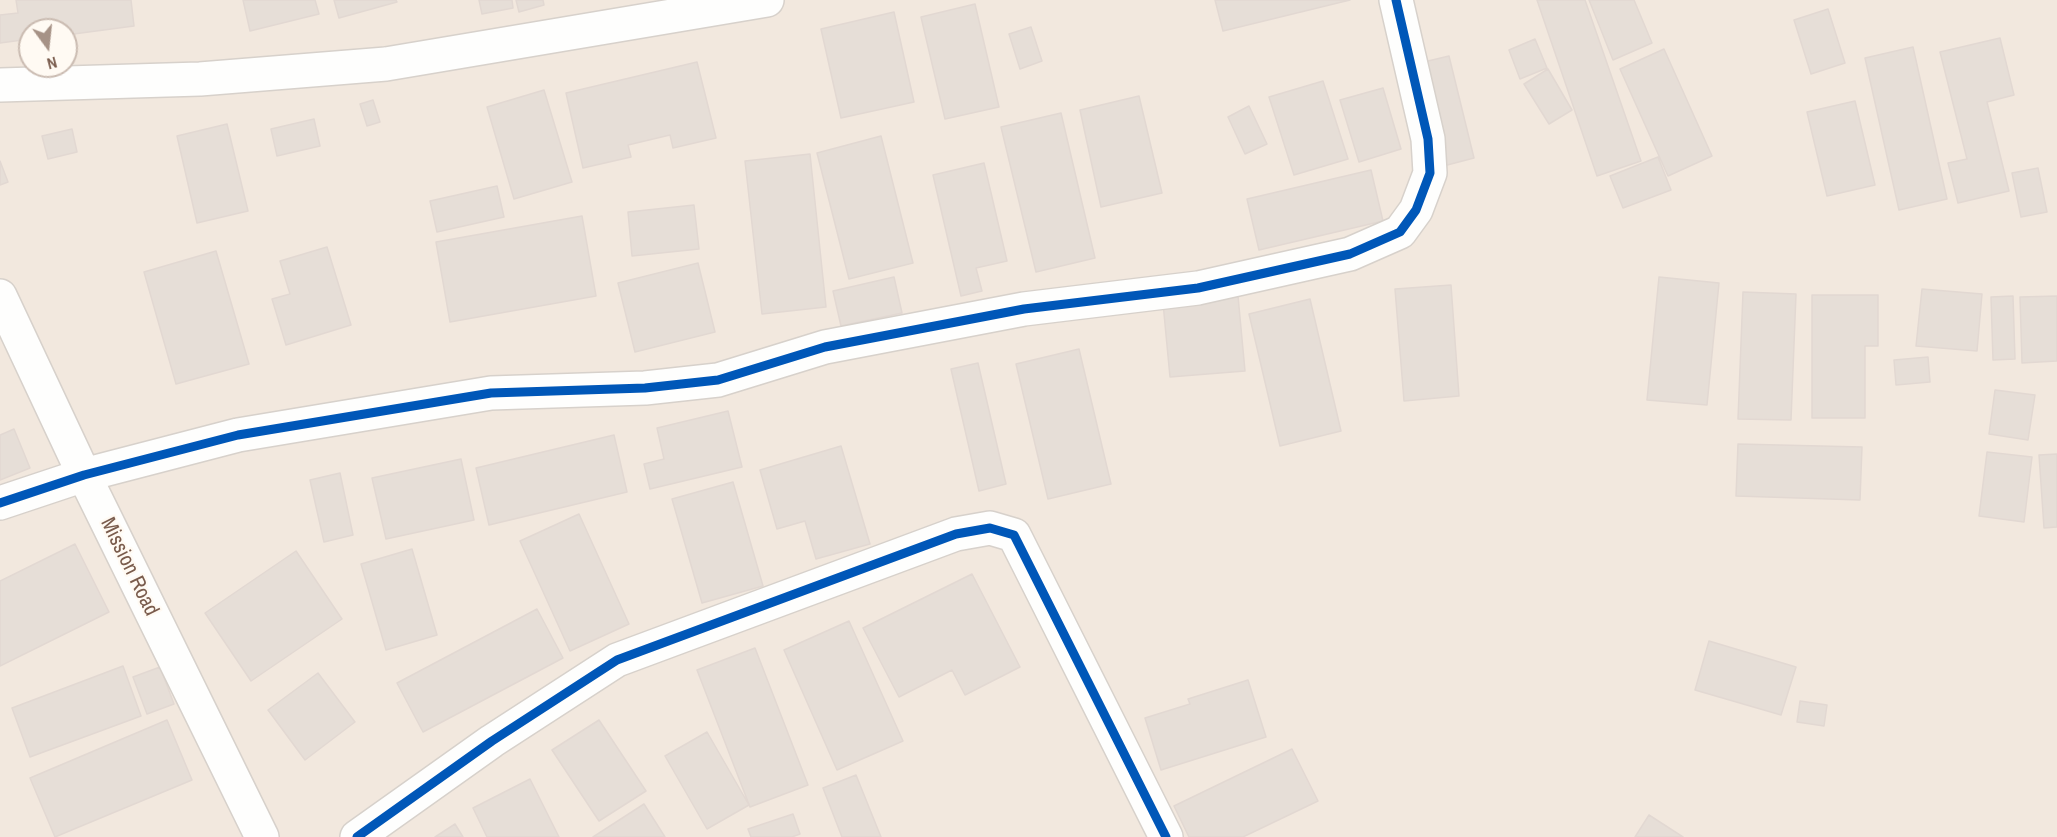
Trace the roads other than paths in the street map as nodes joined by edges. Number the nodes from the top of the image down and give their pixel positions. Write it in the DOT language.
graph roads {
  1 [pos="767,0"];
  2 [pos="1396,0"];
  3 [pos="0,84"];
  4 [pos="0,296"];
  5 [pos="84,475"];
  6 [pos="0,503"];
  7 [pos="261,837"];
  8 [pos="357,837"];
  9 [pos="1166,837"];
  1 -- 3 [label="street"];
  2 -- 5 [label="street"];
  4 -- 5 [label="street, Mission Road"];
  5 -- 6 [label="street"];
  5 -- 7 [label="street, Mission Road"];
  8 -- 9 [label="street"];
}
